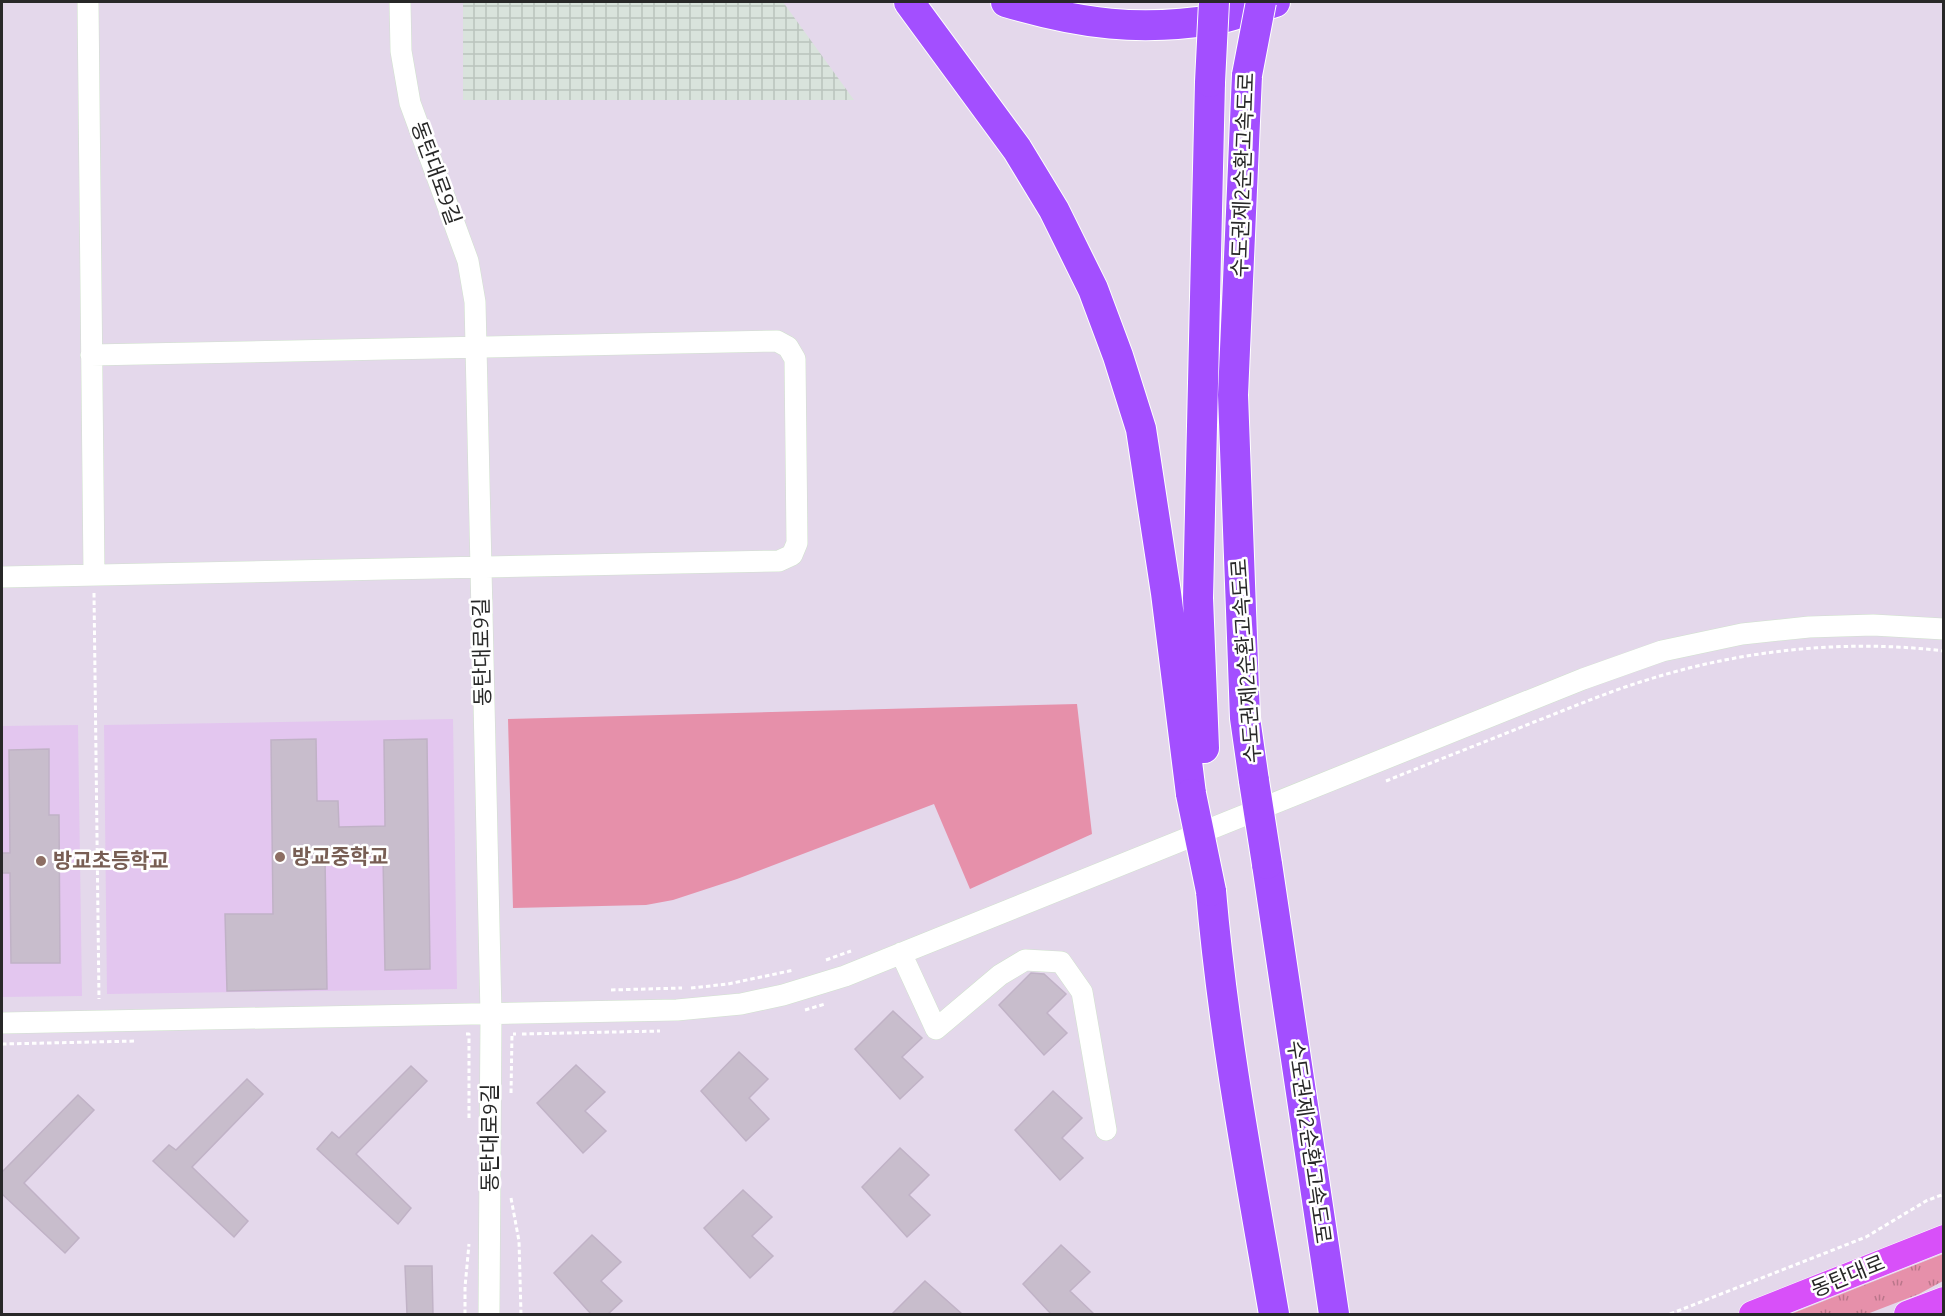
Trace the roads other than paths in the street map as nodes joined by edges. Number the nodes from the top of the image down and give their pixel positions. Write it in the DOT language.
graph roads {
  1 [pos="88,2"];
  2 [pos="400,2"];
  3 [pos="909,2"];
  4 [pos="1006,2"];
  5 [pos="1214,2"];
  6 [pos="1250,2"];
  7 [pos="1261,2"];
  8 [pos="1275,2"];
  9 [pos="1247,75"];
  10 [pos="476,347"];
  11 [pos="91,355"];
  12 [pos="480,567"];
  13 [pos="94,575"];
  14 [pos="2,577"];
  15 [pos="1944,629"];
  16 [pos="1198,793"];
  17 [pos="902,953"];
  18 [pos="491,1014"];
  19 [pos="2,1023"];
  20 [pos="1106,1130"];
  21 [pos="1944,1238"];
  22 [pos="1944,1300"];
  23 [pos="489,1314"];
  24 [pos="1274,1314"];
  25 [pos="1334,1314"];
  26 [pos="1752,1314"];
  27 [pos="1907,1314"];
  1 -- 11 [label="street"];
  2 -- 10 [label="street, 동탄대로9길"];
  3 -- 16 [label="highway"];
  4 -- 8 [label="highway"];
  5 -- 16 [label="highway, 수도권제2순환고속도로, bridge"];
  6 -- 9 [label="highway, 수도권제2순환고속도로, bridge"];
  7 -- 9 [label="highway, bridge"];
  9 -- 25 [label="highway, 수도권제2순환고속도로, bridge"];
  10 -- 11 [label="street"];
  10 -- 12 [label="street, 동탄대로9길"];
  10 -- 12 [label="street"];
  11 -- 13 [label="street"];
  12 -- 13 [label="street"];
  12 -- 18 [label="street, 동탄대로9길"];
  13 -- 14 [label="street"];
  15 -- 17 [label="street"];
  16 -- 24 [label="highway, bridge"];
  17 -- 18 [label="street"];
  17 -- 20 [label="street"];
  18 -- 19 [label="street"];
  18 -- 23 [label="street, 동탄대로9길"];
  21 -- 26 [label="main road, 동탄대로"];
  22 -- 27 [label="main road"];
}
